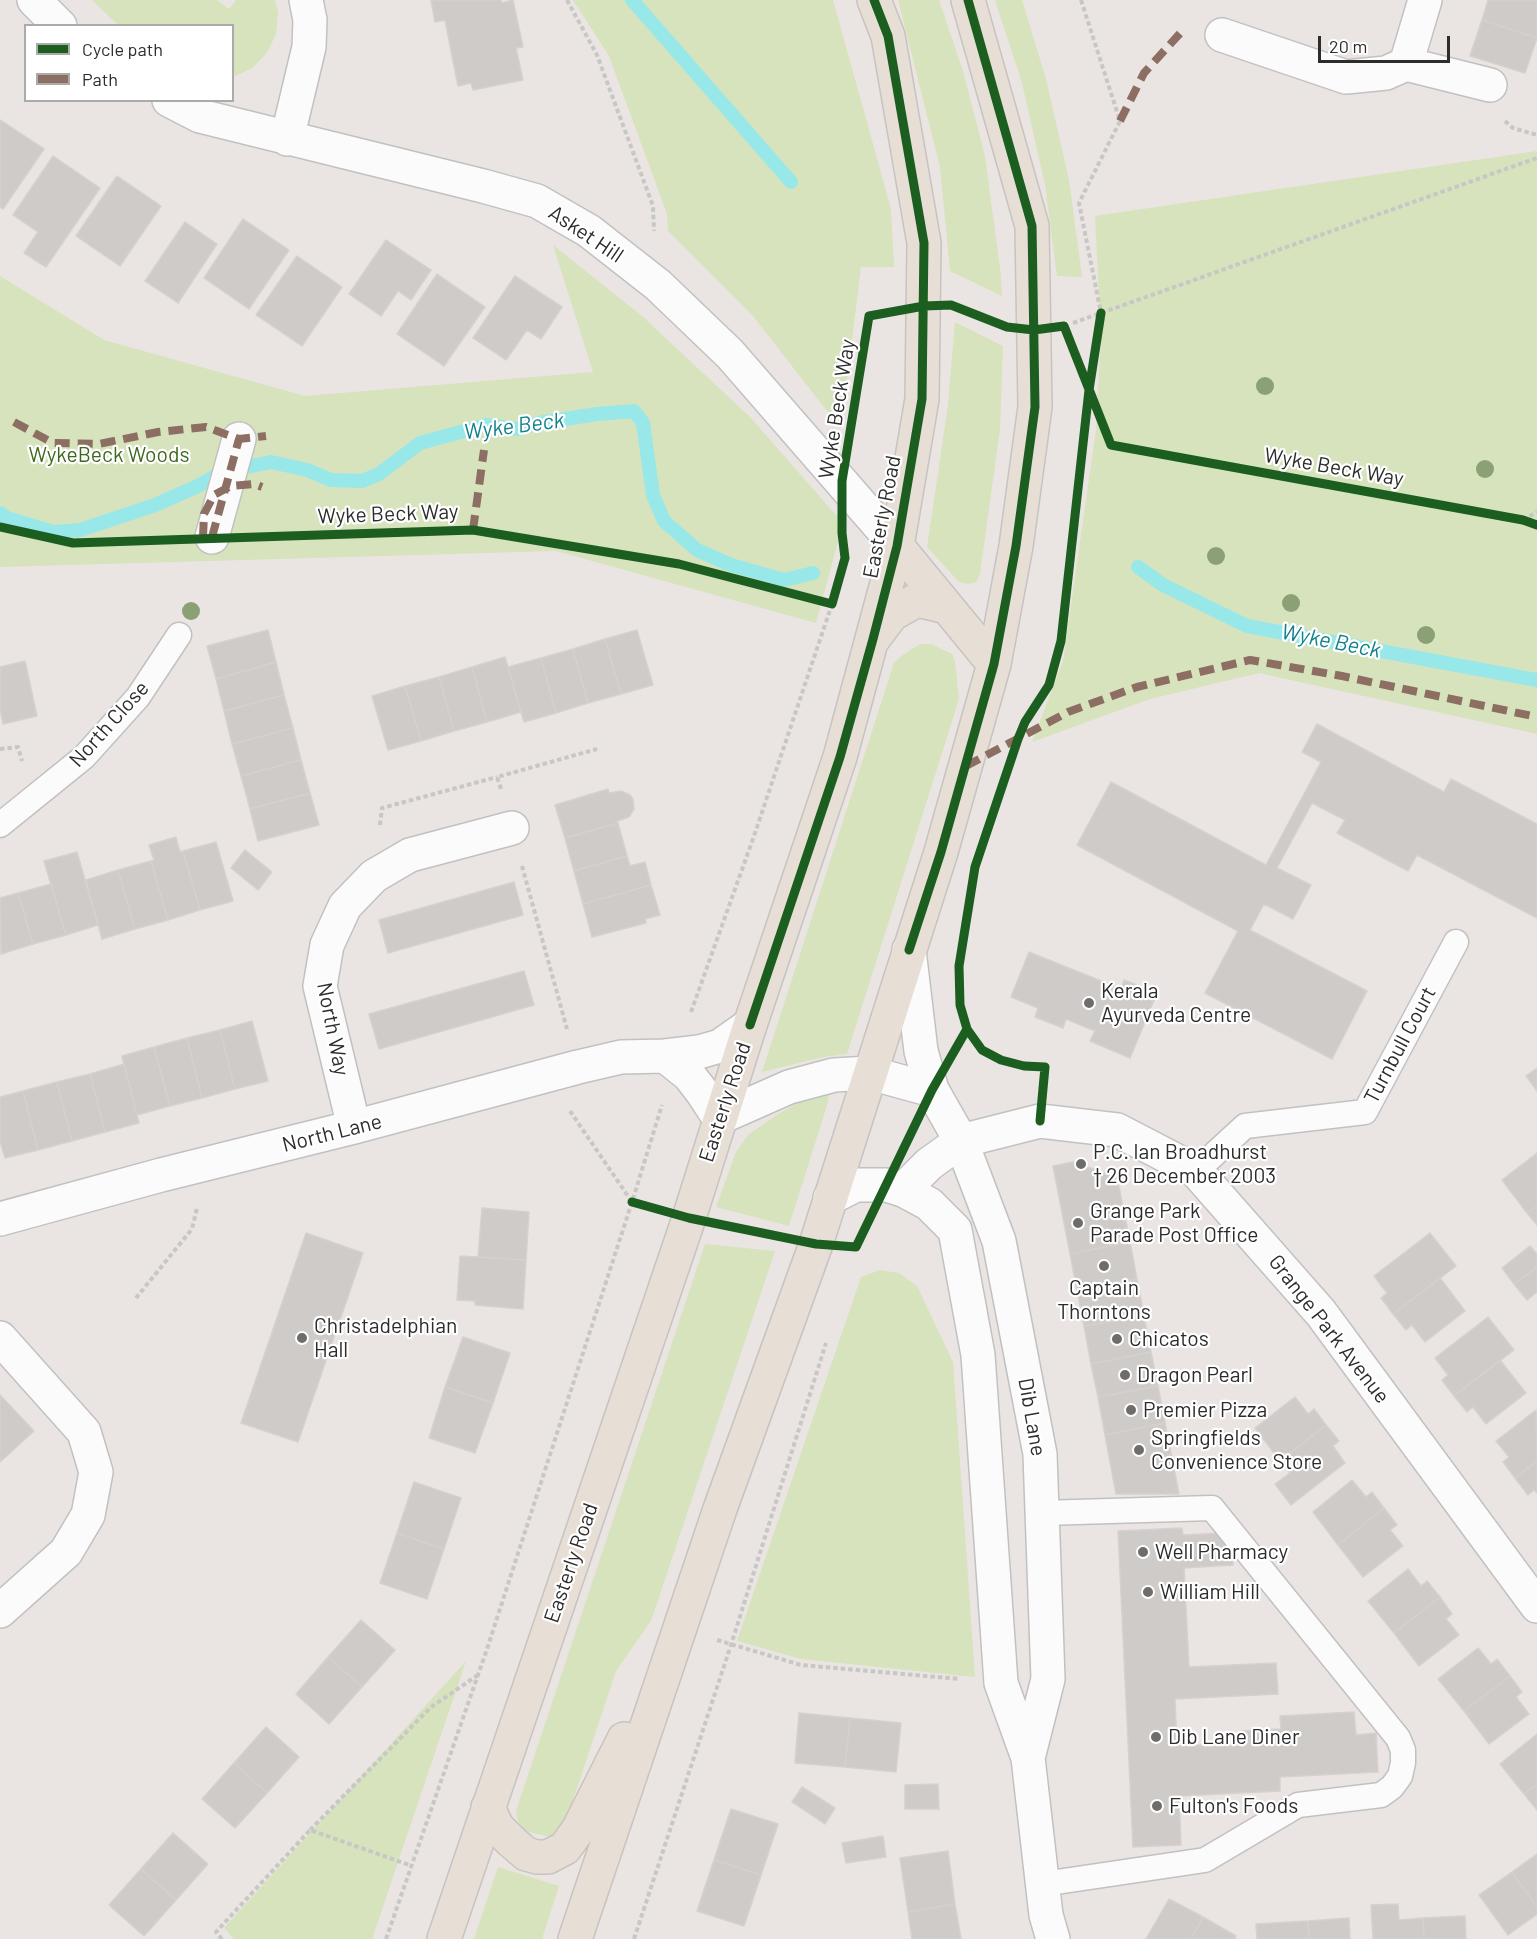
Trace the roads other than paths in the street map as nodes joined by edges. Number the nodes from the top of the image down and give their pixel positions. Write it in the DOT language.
graph roads {
  1 [pos="34,0"];
  2 [pos="306,0"];
  3 [pos="874,0"];
  4 [pos="968,0"];
  5 [pos="1425,0"];
  6 [pos="58,24"];
  7 [pos="1221,36"];
  8 [pos="1406,64"];
  9 [pos="1490,85"];
  10 [pos="173,102"];
  11 [pos="287,139"];
  12 [pos="239,439"];
  13 [pos="212,537"];
  14 [pos="897,546"];
  15 [pos="947,607"];
  16 [pos="179,635"];
  17 [pos="873,639"];
  18 [pos="994,664"];
  19 [pos="0,825"];
  20 [pos="512,828"];
  21 [pos="1456,942"];
  22 [pos="909,950"];
  23 [pos="750,1026"];
  24 [pos="665,1056"];
  25 [pos="870,1073"];
  26 [pos="932,1090"];
  27 [pos="719,1118"];
  28 [pos="354,1127"];
  29 [pos="961,1140"];
  30 [pos="1196,1171"];
  31 [pos="903,1190"];
  32 [pos="830,1198"];
  33 [pos="0,1219"];
  34 [pos="0,1338"];
  35 [pos="1036,1433"];
  36 [pos="984,1446"];
  37 [pos="1042,1513"];
  38 [pos="1537,1606"];
  39 [pos="0,1611"];
  40 [pos="679,1627"];
  41 [pos="1028,1758"];
  42 [pos="488,1807"];
  43 [pos="1043,1884"];
  44 [pos="444,1939"];
  45 [pos="575,1939"];
  46 [pos="1053,1939"];
  1 -- 6 [label="street"];
  2 -- 11 [label="street"];
  3 -- 14 [label="main road, Easterly Road"];
  4 -- 18 [label="main road"];
  5 -- 8 [label="street"];
  7 -- 8 [label="street"];
  8 -- 9 [label="street"];
  10 -- 11 [label="street, Asket Hill"];
  11 -- 14 [label="street, Asket Hill"];
  12 -- 13 [label="street"];
  14 -- 15 [label="main road"];
  14 -- 17 [label="main road, Easterly Road"];
  15 -- 17 [label="main road"];
  15 -- 18 [label="main road"];
  16 -- 19 [label="lane, North Close"];
  17 -- 23 [label="main road, Easterly Road"];
  18 -- 22 [label="main road"];
  20 -- 28 [label="street, North Way"];
  21 -- 30 [label="lane, Turnbull Court"];
  22 -- 25 [label="main road"];
  22 -- 26 [label="street, Dib Lane"];
  23 -- 24 [label="street, North Lane"];
  23 -- 27 [label="main road, Easterly Road"];
  24 -- 27 [label="street"];
  24 -- 28 [label="street, North Lane"];
  25 -- 26 [label="street"];
  25 -- 27 [label="street"];
  25 -- 32 [label="main road"];
  26 -- 29 [label="street, Dib Lane"];
  27 -- 42 [label="main road, Easterly Road"];
  28 -- 33 [label="street, North Lane"];
  29 -- 30 [label="street, Grange Park Avenue"];
  29 -- 31 [label="street"];
  29 -- 35 [label="street, Dib Lane"];
  30 -- 38 [label="street, Grange Park Avenue"];
  31 -- 32 [label="street, Dib Lane"];
  31 -- 36 [label="street, Dib Lane"];
  32 -- 40 [label="main road"];
  34 -- 39 [label="street"];
  35 -- 36 [label="street"];
  35 -- 37 [label="street, Dib Lane"];
  36 -- 41 [label="street, Dib Lane"];
  37 -- 41 [label="street, Dib Lane"];
  37 -- 43 [label="lane"];
  40 -- 42 [label="main road"];
  40 -- 45 [label="main road"];
  41 -- 43 [label="street, Dib Lane"];
  42 -- 44 [label="main road, Easterly Road"];
  43 -- 46 [label="street, Dib Lane"];
}
